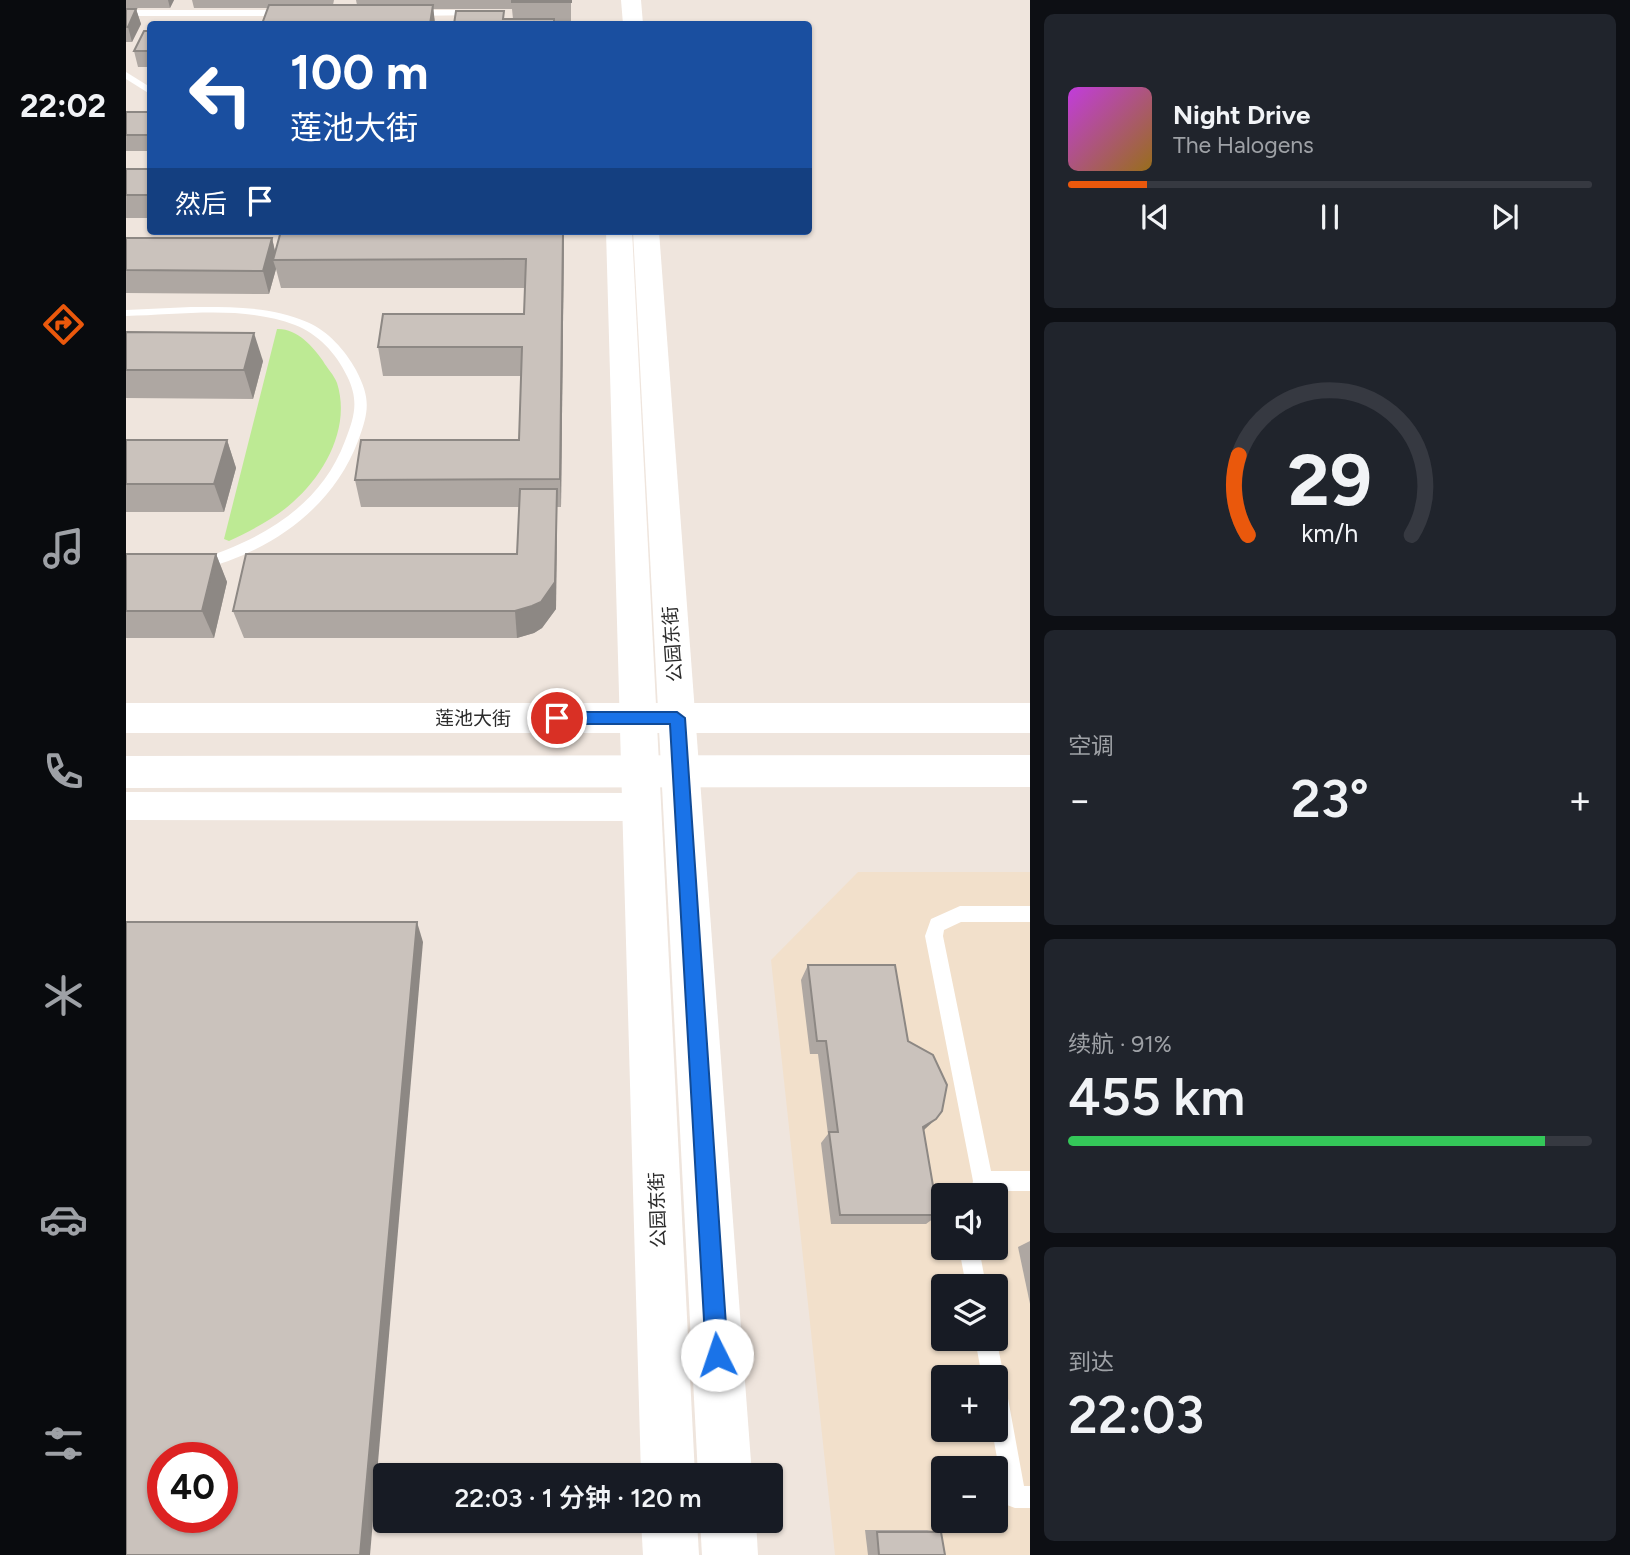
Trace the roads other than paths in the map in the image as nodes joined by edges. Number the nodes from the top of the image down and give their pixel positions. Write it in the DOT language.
graph roads {
  1 [pos="631,0"];
  2 [pos="126,13"];
  3 [pos="293,13"];
  4 [pos="404,13"];
  5 [pos="487,13"];
  6 [pos="633,21"];
  7 [pos="126,75"];
  8 [pos="147,89"];
  9 [pos="619,235"];
  10 [pos="646,235"];
  11 [pos="126,313"];
  12 [pos="188,565"];
  13 [pos="126,718"];
  14 [pos="658,718"];
  15 [pos="1030,718"];
  16 [pos="680,771"];
  17 [pos="1030,771"];
  18 [pos="126,772"];
  19 [pos="641,789"];
  20 [pos="126,806"];
  21 [pos="1030,914"];
  22 [pos="1030,1181"];
  23 [pos="980,1183"];
  24 [pos="1008,1184"];
  25 [pos="1005,1442"];
  26 [pos="668,1463"];
  27 [pos="724,1463"];
  28 [pos="1030,1497"];
  29 [pos="670,1533"];
  30 [pos="729,1533"];
  31 [pos="671,1555"];
  32 [pos="730,1555"];
  1 -- 6 [label="street"];
  2 -- 3 [label="lane"];
  4 -- 5 [label="lane"];
  7 -- 8 [label="lane"];
  9 -- 14 [label="street, 公园东街"];
  10 -- 14 [label="street, 公园东街"];
  11 -- 12 [label="lane"];
  13 -- 14 [label="street, 莲池大街"];
  14 -- 15 [label="street, 莲池大街"];
  14 -- 16 [label="street, 公园东街"];
  14 -- 19 [label="street, 公园东街"];
  16 -- 17 [label="street"];
  16 -- 19 [label="street"];
  16 -- 27 [label="street, 公园东街"];
  18 -- 19 [label="street"];
  19 -- 20 [label="street"];
  19 -- 26 [label="street, 公园东街"];
  21 -- 23 [label="lane"];
  22 -- 24 [label="lane"];
  25 -- 28 [label="lane"];
  29 -- 31 [label="street"];
  30 -- 32 [label="street"];
}
